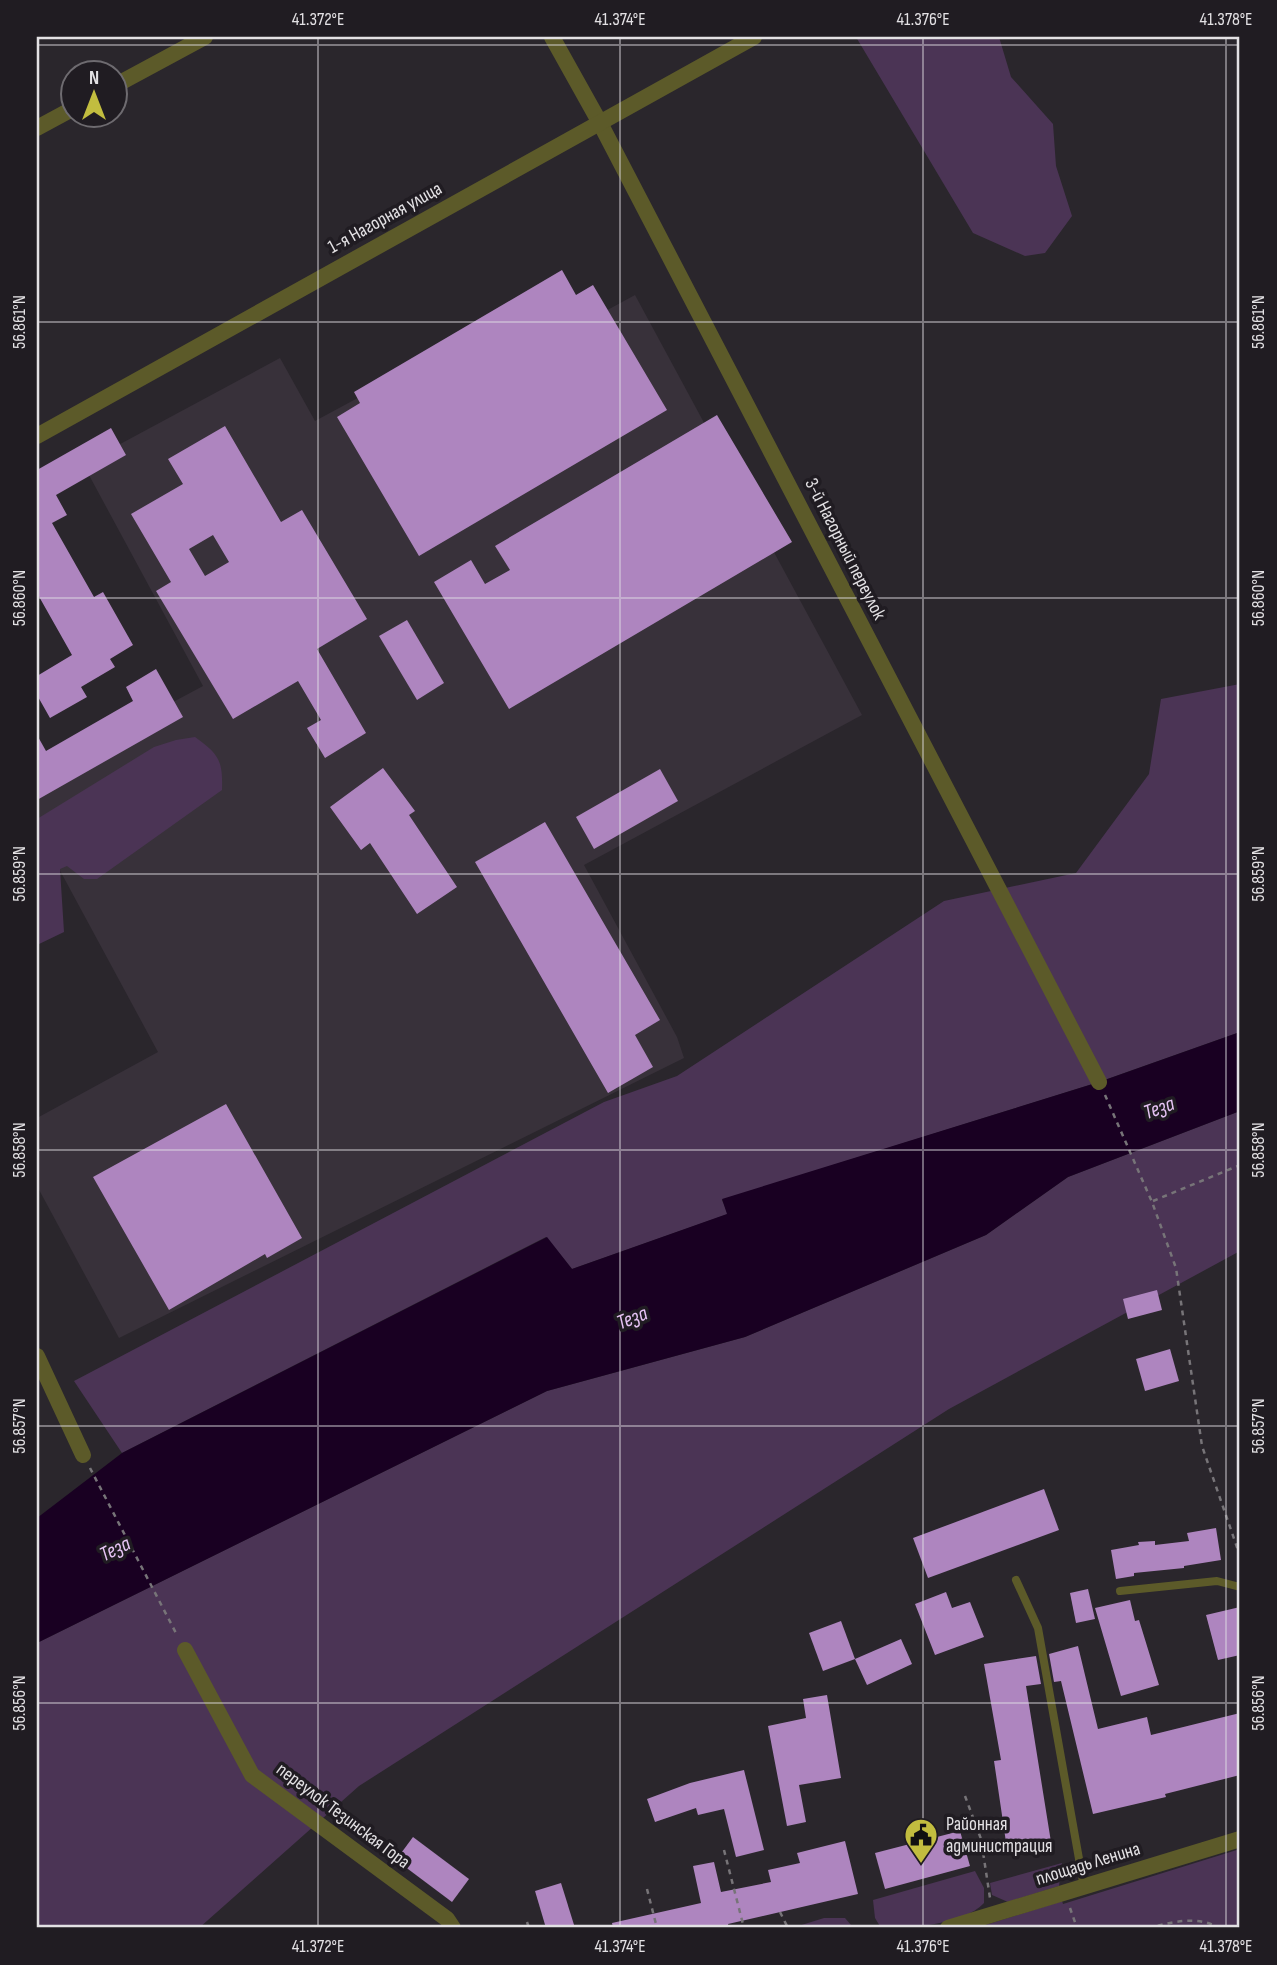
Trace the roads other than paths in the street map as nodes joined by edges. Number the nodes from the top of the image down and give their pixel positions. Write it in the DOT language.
graph roads {
  1 [pos="205,37"];
  2 [pos="552,37"];
  3 [pos="754,37"];
  4 [pos="130,77"];
  5 [pos="60,116"];
  6 [pos="600,122"];
  7 [pos="37,128"];
  8 [pos="37,436"];
  9 [pos="1099,1082"];
  10 [pos="37,1356"];
  11 [pos="83,1455"];
  12 [pos="1017,1580"];
  13 [pos="1240,1587"];
  14 [pos="1120,1591"];
  15 [pos="185,1650"];
  16 [pos="1240,1839"];
  17 [pos="1084,1887"];
  18 [pos="453,1928"];
  19 [pos="948,1928"];
  1 -- 4 [label="street"];
  2 -- 6 [label="street, 3-й Нагорный переулок"];
  3 -- 6 [label="street, 1-я Нагорная улица"];
  5 -- 7 [label="street"];
  6 -- 8 [label="street, 1-я Нагорная улица"];
  6 -- 9 [label="street, 3-й Нагорный переулок"];
  10 -- 11 [label="street"];
  12 -- 17 [label="lane"];
  13 -- 14 [label="lane"];
  15 -- 18 [label="street, переулок Тезинская Гора"];
  16 -- 17 [label="street, площадь Ленина"];
  17 -- 19 [label="street, площадь Ленина"];
}
